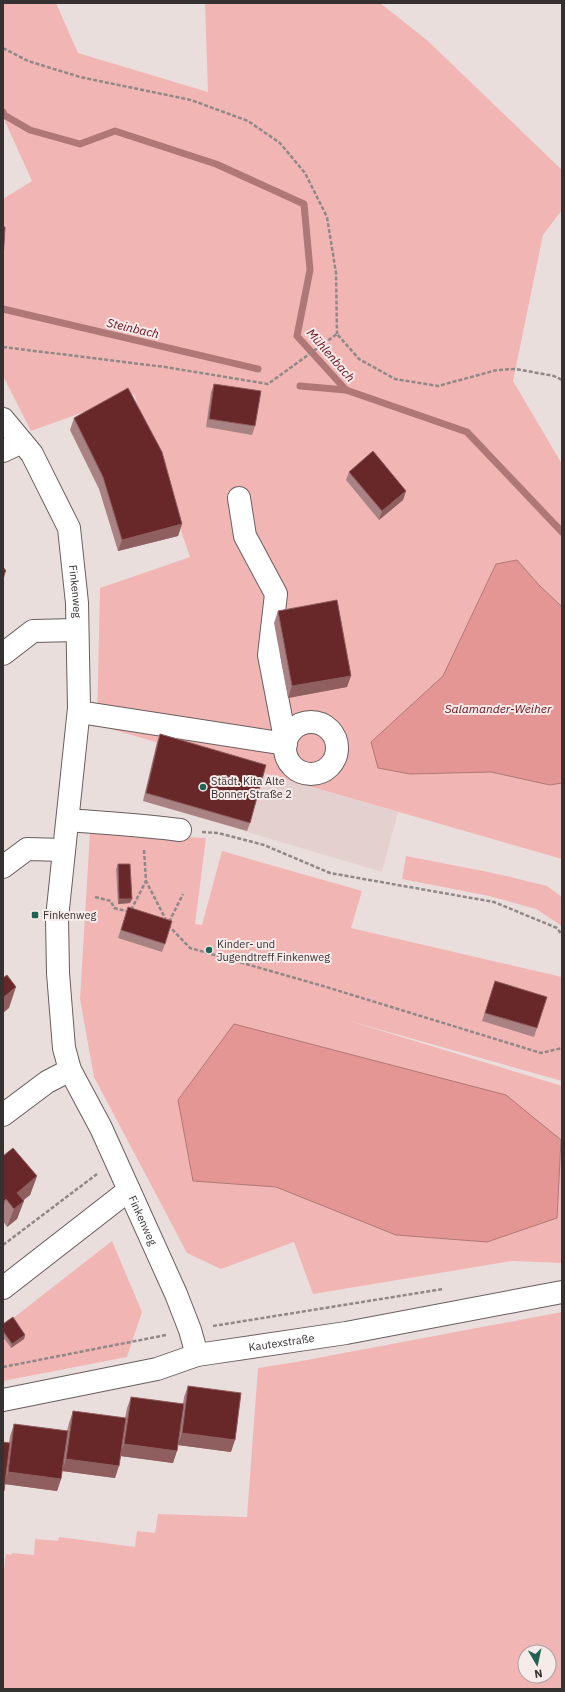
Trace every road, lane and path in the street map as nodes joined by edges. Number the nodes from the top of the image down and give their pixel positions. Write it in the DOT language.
graph roads {
  1 [pos="3,48"];
  2 [pos="337,334"];
  3 [pos="3,347"];
  4 [pos="562,380"];
  5 [pos="3,419"];
  6 [pos="22,442"];
  7 [pos="3,452"];
  8 [pos="239,498"];
  9 [pos="77,630"];
  10 [pos="3,654"];
  11 [pos="79,712"];
  12 [pos="68,820"];
  13 [pos="142,825"];
  14 [pos="180,830"];
  15 [pos="64,850"];
  16 [pos="3,867"];
  17 [pos="146,881"];
  18 [pos="182,894"];
  19 [pos="95,897"];
  20 [pos="129,912"];
  21 [pos="136,914"];
  22 [pos="161,922"];
  23 [pos="168,925"];
  24 [pos="562,935"];
  25 [pos="562,1048"];
  26 [pos="70,1070"];
  27 [pos="3,1115"];
  28 [pos="115,1160"];
  29 [pos="129,1190"];
  30 [pos="3,1245"];
  31 [pos="3,1288"];
  32 [pos="448,1288"];
  33 [pos="562,1292"];
  34 [pos="190,1330"];
  35 [pos="197,1355"];
  36 [pos="3,1367"];
  37 [pos="3,1400"];
  1 -- 2 [label="path"];
  2 -- 3 [label="path"];
  2 -- 4 [label="path"];
  5 -- 6 [label="street, Finkenweg"];
  6 -- 7 [label="street"];
  6 -- 9 [label="street, Finkenweg"];
  8 -- 11 [label="street"];
  9 -- 10 [label="street"];
  9 -- 11 [label="street, Finkenweg"];
  11 -- 12 [label="street, Finkenweg"];
  12 -- 13 [label="street"];
  12 -- 15 [label="street, Finkenweg"];
  13 -- 14 [label="street"];
  13 -- 17 [label="path"];
  14 -- 24 [label="path"];
  15 -- 16 [label="street"];
  15 -- 26 [label="street, Finkenweg"];
  17 -- 20 [label="path"];
  17 -- 23 [label="path"];
  18 -- 23 [label="path"];
  19 -- 20 [label="path"];
  20 -- 21 [label="path"];
  22 -- 23 [label="path"];
  23 -- 25 [label="path"];
  26 -- 27 [label="street"];
  26 -- 28 [label="street, Finkenweg"];
  28 -- 29 [label="street, Finkenweg"];
  28 -- 30 [label="path"];
  29 -- 31 [label="street"];
  29 -- 34 [label="street, Finkenweg"];
  32 -- 34 [label="path"];
  33 -- 35 [label="street, Kautexstraße"];
  34 -- 35 [label="street, Finkenweg"];
  34 -- 36 [label="path"];
  35 -- 37 [label="street, Kautexstraße"];
}
